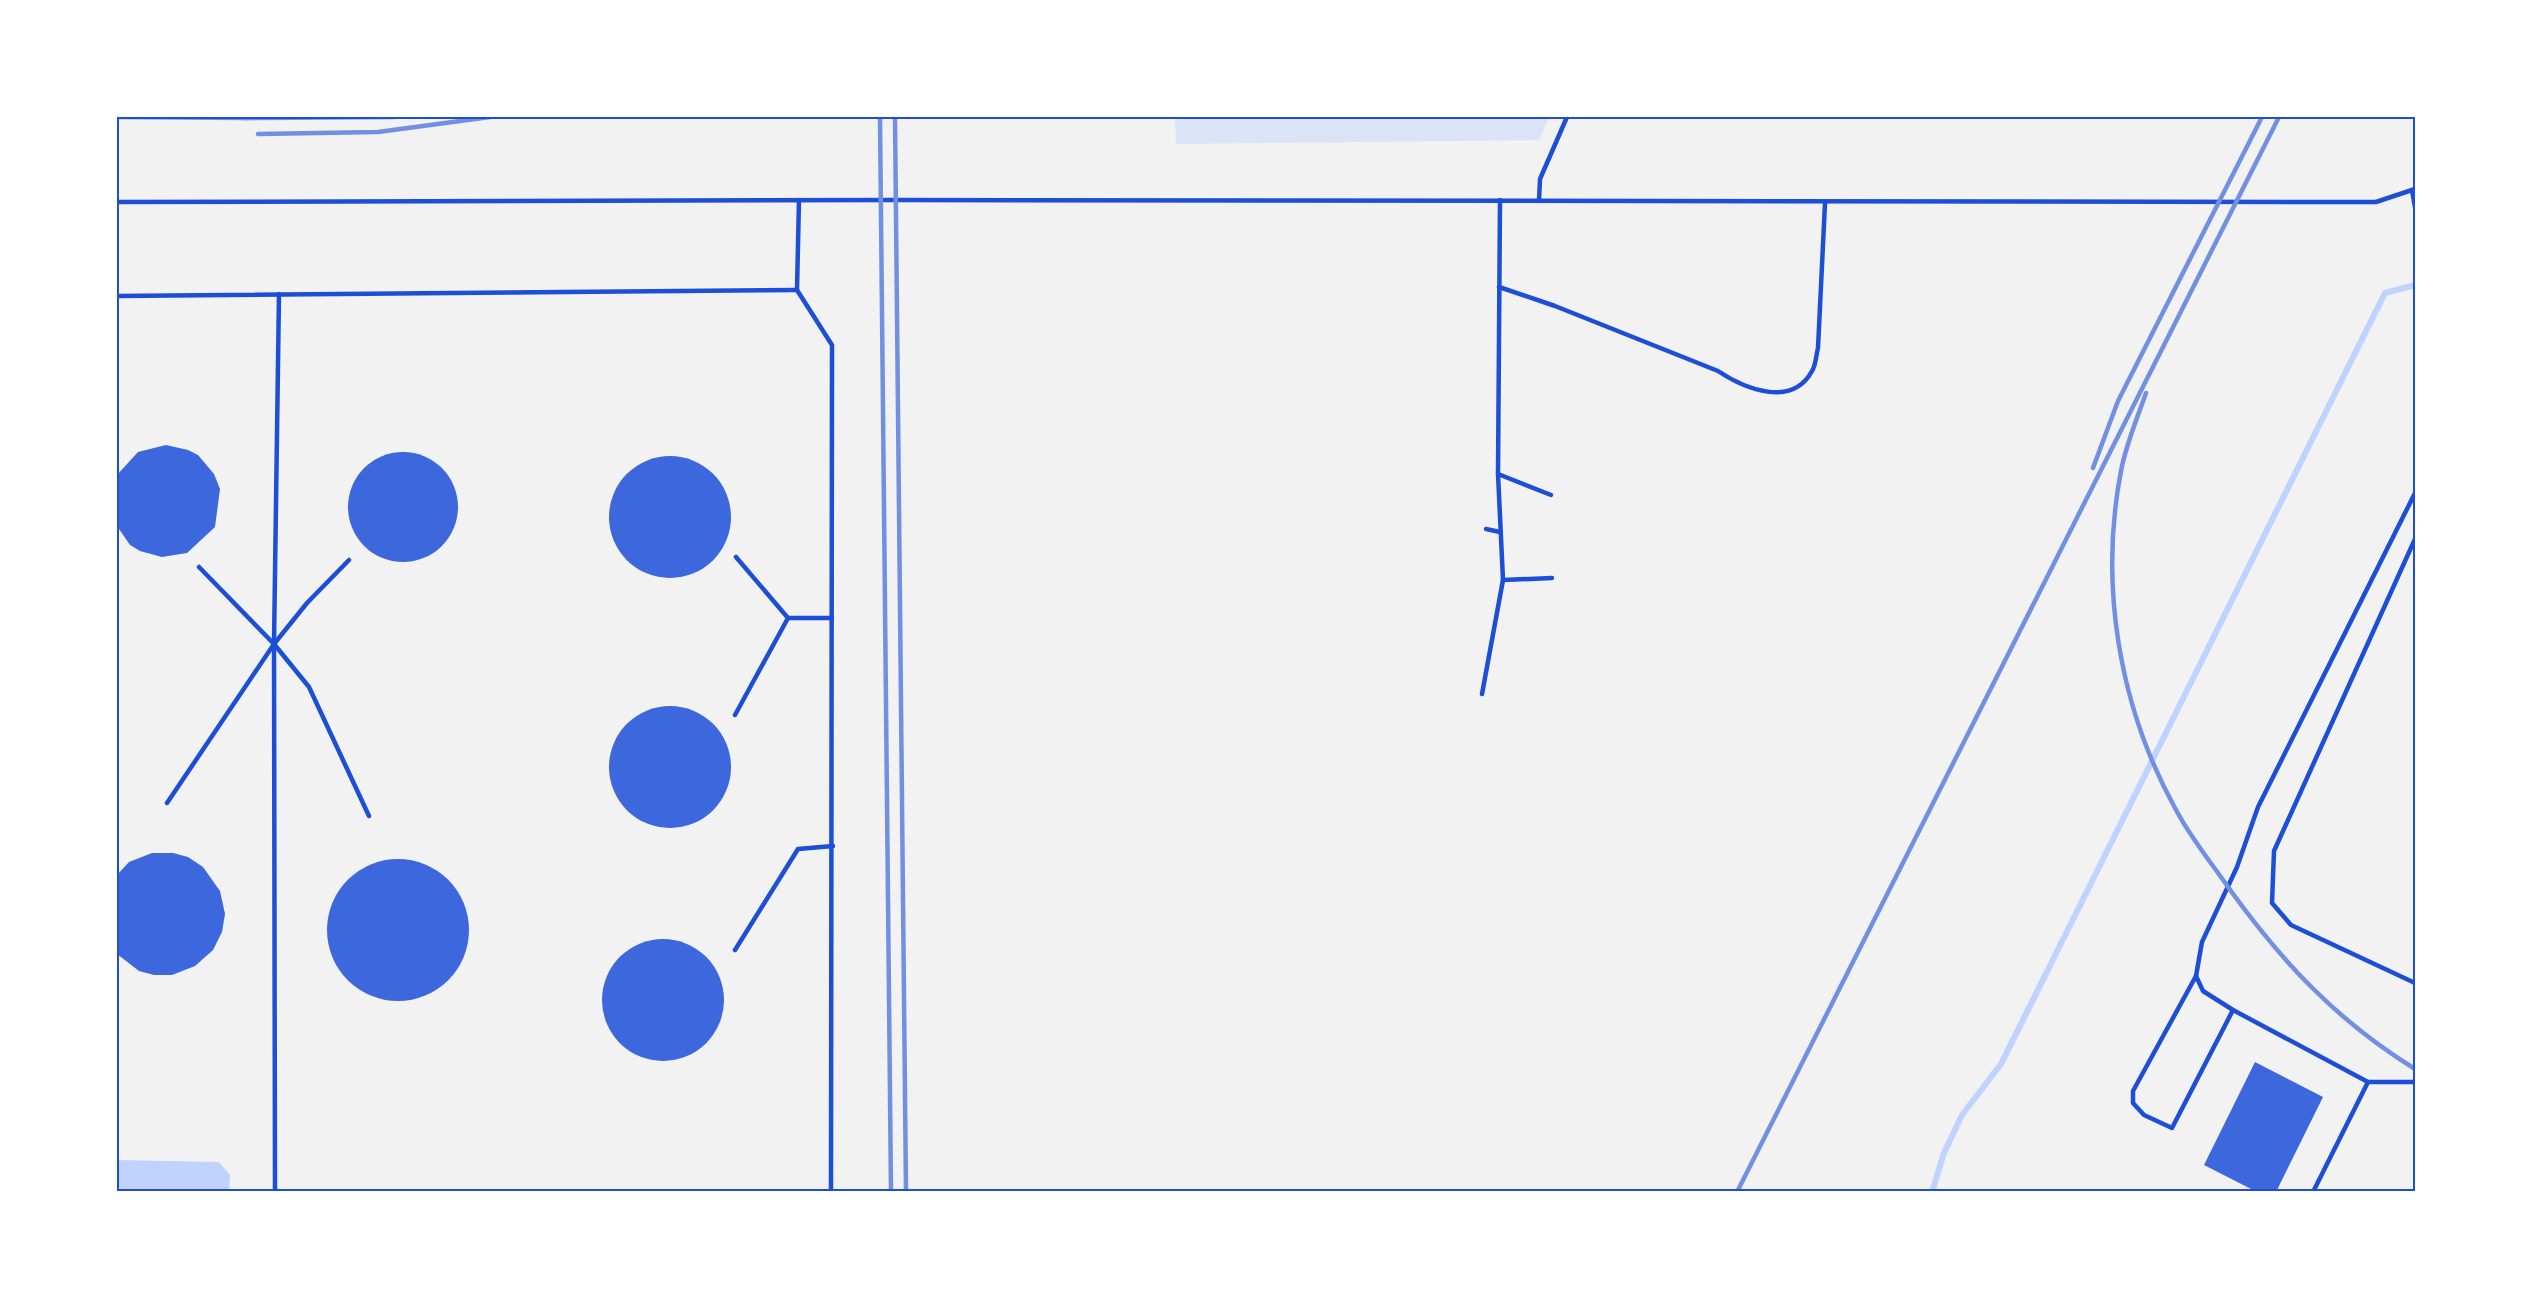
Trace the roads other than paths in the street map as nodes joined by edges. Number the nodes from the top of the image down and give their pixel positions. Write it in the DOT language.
graph roads {
  1 [pos="1567,117"];
  2 [pos="2413,190"];
  3 [pos="799,201"];
  4 [pos="1500,201"];
  5 [pos="1539,201"];
  6 [pos="117,202"];
  7 [pos="1825,203"];
  8 [pos="2415,207"];
  9 [pos="1499,287"];
  10 [pos="797,290"];
  11 [pos="279,294"];
  12 [pos="117,296"];
  13 [pos="1498,474"];
  14 [pos="2415,493"];
  15 [pos="1551,495"];
  16 [pos="1486,530"];
  17 [pos="1500,532"];
  18 [pos="2415,539"];
  19 [pos="736,557"];
  20 [pos="349,560"];
  21 [pos="199,567"];
  22 [pos="1552,578"];
  23 [pos="1503,580"];
  24 [pos="788,618"];
  25 [pos="832,618"];
  26 [pos="274,644"];
  27 [pos="1482,693"];
  28 [pos="735,715"];
  29 [pos="167,803"];
  30 [pos="369,816"];
  31 [pos="833,846"];
  32 [pos="735,950"];
  33 [pos="2196,976"];
  34 [pos="2415,983"];
  35 [pos="2234,1010"];
  36 [pos="2368,1082"];
  37 [pos="2415,1082"];
  38 [pos="275,1192"];
  39 [pos="831,1192"];
  40 [pos="2313,1192"];
  1 -- 5 [label="lane"];
  2 -- 7 [label="lane"];
  2 -- 8 [label="lane"];
  3 -- 4 [label="lane"];
  3 -- 6 [label="lane"];
  3 -- 10 [label="lane"];
  4 -- 5 [label="lane"];
  4 -- 9 [label="lane"];
  5 -- 7 [label="lane"];
  7 -- 9 [label="lane"];
  9 -- 13 [label="lane"];
  10 -- 11 [label="lane"];
  10 -- 25 [label="lane"];
  11 -- 12 [label="lane"];
  11 -- 26 [label="lane"];
  13 -- 15 [label="lane"];
  13 -- 17 [label="lane"];
  14 -- 33 [label="lane"];
  16 -- 17 [label="lane"];
  17 -- 23 [label="lane"];
  18 -- 34 [label="lane"];
  19 -- 24 [label="lane"];
  20 -- 26 [label="lane"];
  21 -- 26 [label="lane"];
  22 -- 23 [label="lane"];
  23 -- 27 [label="lane"];
  24 -- 25 [label="lane"];
  24 -- 28 [label="lane"];
  25 -- 31 [label="lane"];
  26 -- 29 [label="lane"];
  26 -- 30 [label="lane"];
  26 -- 38 [label="lane"];
  31 -- 32 [label="lane"];
  31 -- 39 [label="lane"];
  33 -- 35 [label="lane"];
  33 -- 35 [label="lane"];
  35 -- 36 [label="lane"];
  36 -- 37 [label="lane"];
  36 -- 40 [label="lane"];
}
